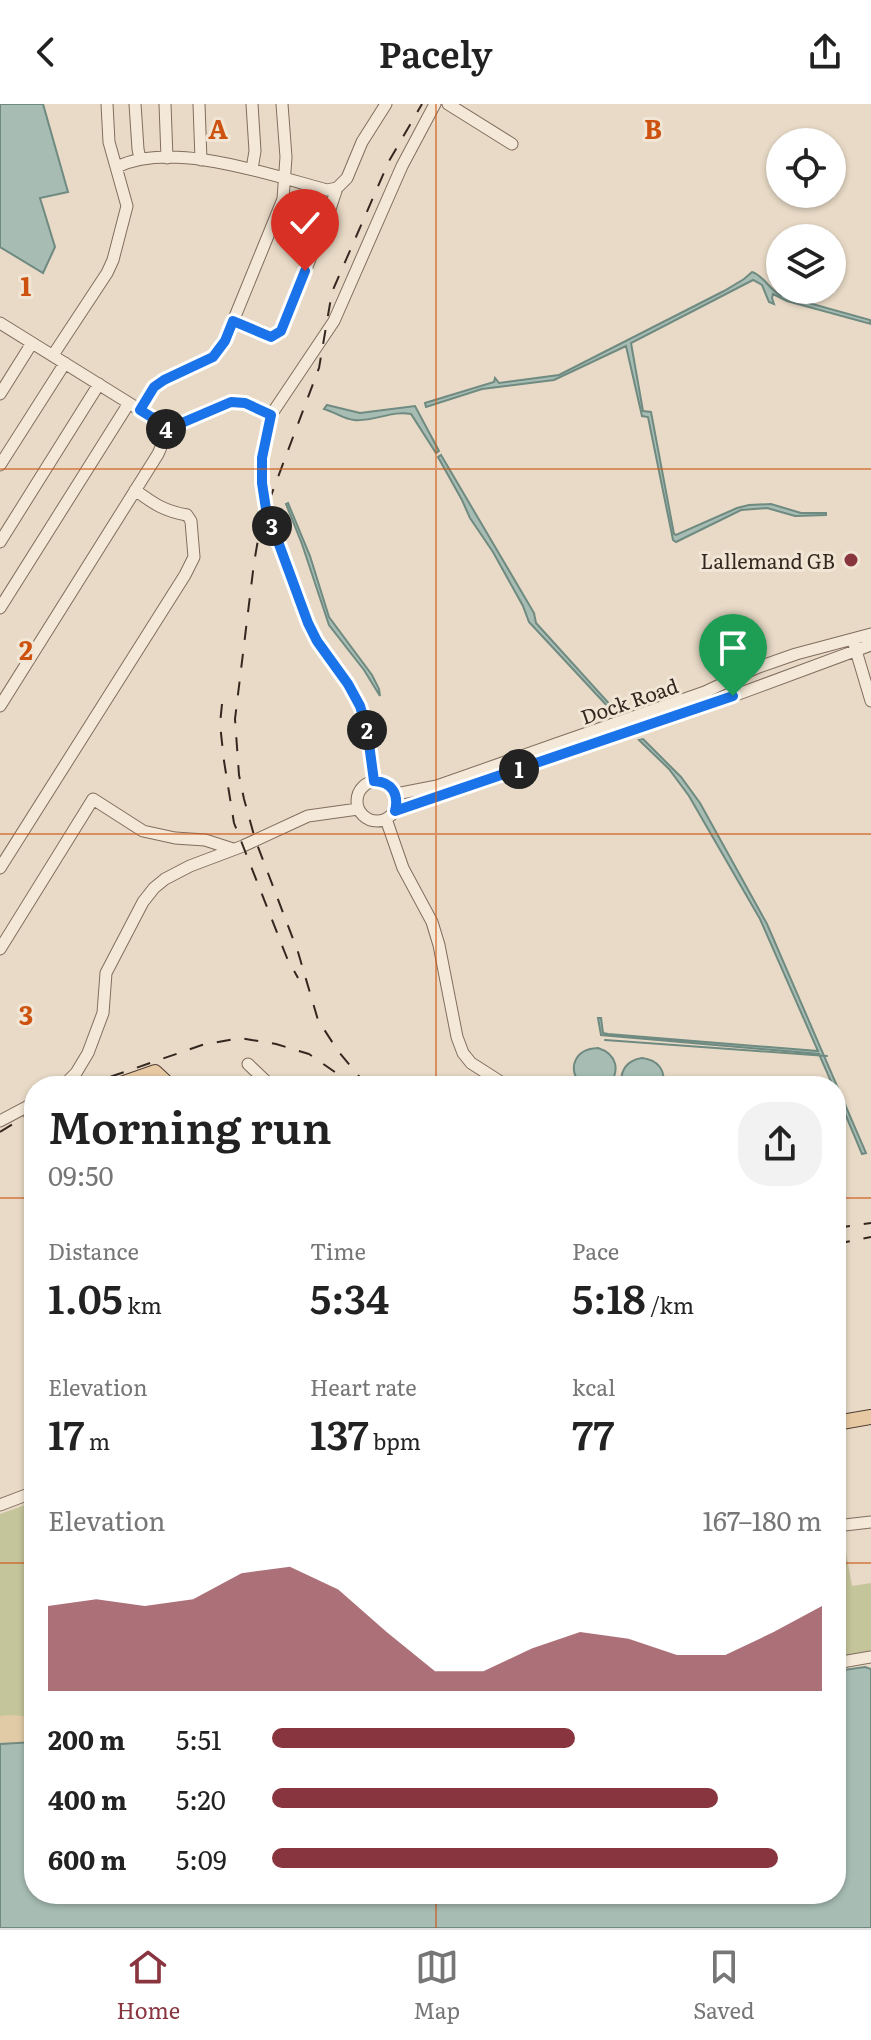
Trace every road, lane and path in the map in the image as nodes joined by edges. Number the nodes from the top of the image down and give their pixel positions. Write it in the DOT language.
graph roads {
  1 [pos="107,104"];
  2 [pos="135,104"];
  3 [pos="165,104"];
  4 [pos="199,104"];
  5 [pos="252,104"];
  6 [pos="282,104"];
  7 [pos="386,104"];
  8 [pos="435,104"];
  9 [pos="448,104"];
  10 [pos="512,144"];
  11 [pos="167,158"];
  12 [pos="140,159"];
  13 [pos="201,160"];
  14 [pos="117,167"];
  15 [pos="252,169"];
  16 [pos="285,178"];
  17 [pos="337,188"];
  18 [pos="233,321"];
  19 [pos="0,323"];
  20 [pos="32,343"];
  21 [pos="53,355"];
  22 [pos="65,363"];
  23 [pos="99,384"];
  24 [pos="0,394"];
  25 [pos="129,403"];
  26 [pos="140,410"];
  27 [pos="271,415"];
  28 [pos="163,431"];
  29 [pos="0,465"];
  30 [pos="135,490"];
  31 [pos="0,542"];
  32 [pos="0,608"];
  33 [pos="871,634"];
  34 [pos="854,644"];
  35 [pos="871,645"];
  36 [pos="871,701"];
  37 [pos="0,706"];
  38 [pos="374,781"];
  39 [pos="396,794"];
  40 [pos="358,809"];
  41 [pos="391,815"];
  42 [pos="233,849"];
  43 [pos="0,868"];
  44 [pos="0,949"];
  45 [pos="248,1064"];
  46 [pos="73,1076"];
  47 [pos="261,1076"];
  48 [pos="491,1076"];
  49 [pos="24,1108"];
  50 [pos="0,1121"];
  51 [pos="871,1417"];
  52 [pos="846,1421"];
  53 [pos="24,1496"];
  54 [pos="0,1505"];
  55 [pos="871,1522"];
  56 [pos="846,1525"];
  57 [pos="871,1657"];
  58 [pos="846,1661"];
  1 -- 14 [label="street"];
  2 -- 12 [label="street"];
  3 -- 11 [label="street"];
  4 -- 13 [label="street"];
  5 -- 15 [label="street"];
  6 -- 16 [label="street"];
  7 -- 17 [label="street"];
  8 -- 27 [label="street"];
  9 -- 10 [label="street"];
  11 -- 12 [label="street"];
  11 -- 13 [label="street"];
  12 -- 14 [label="street"];
  13 -- 15 [label="street"];
  14 -- 21 [label="street"];
  15 -- 16 [label="street"];
  16 -- 17 [label="street"];
  16 -- 18 [label="street"];
  17 -- 18 [label="street"];
  18 -- 26 [label="street"];
  19 -- 20 [label="street"];
  20 -- 21 [label="street"];
  20 -- 24 [label="street"];
  21 -- 22 [label="street"];
  22 -- 23 [label="street"];
  22 -- 29 [label="street"];
  23 -- 25 [label="street"];
  23 -- 31 [label="street"];
  25 -- 26 [label="street"];
  25 -- 32 [label="street"];
  26 -- 28 [label="street"];
  27 -- 28 [label="street"];
  27 -- 38 [label="street"];
  28 -- 30 [label="street"];
  30 -- 37 [label="street"];
  30 -- 43 [label="street"];
  33 -- 34 [label="street, Dock Road"];
  34 -- 35 [label="street, Dock Road"];
  34 -- 36 [label="street"];
  34 -- 39 [label="street, Dock Road"];
  34 -- 41 [label="street, Dock Road"];
  38 -- 39 [label="street"];
  38 -- 40 [label="street"];
  39 -- 41 [label="street"];
  40 -- 41 [label="street"];
  40 -- 42 [label="street"];
  41 -- 48 [label="street"];
  42 -- 44 [label="street"];
  42 -- 46 [label="street"];
  45 -- 47 [label="street"];
  49 -- 50 [label="street"];
  51 -- 52 [label="main road"];
  53 -- 54 [label="street"];
  55 -- 56 [label="street"];
  57 -- 58 [label="street"];
}
